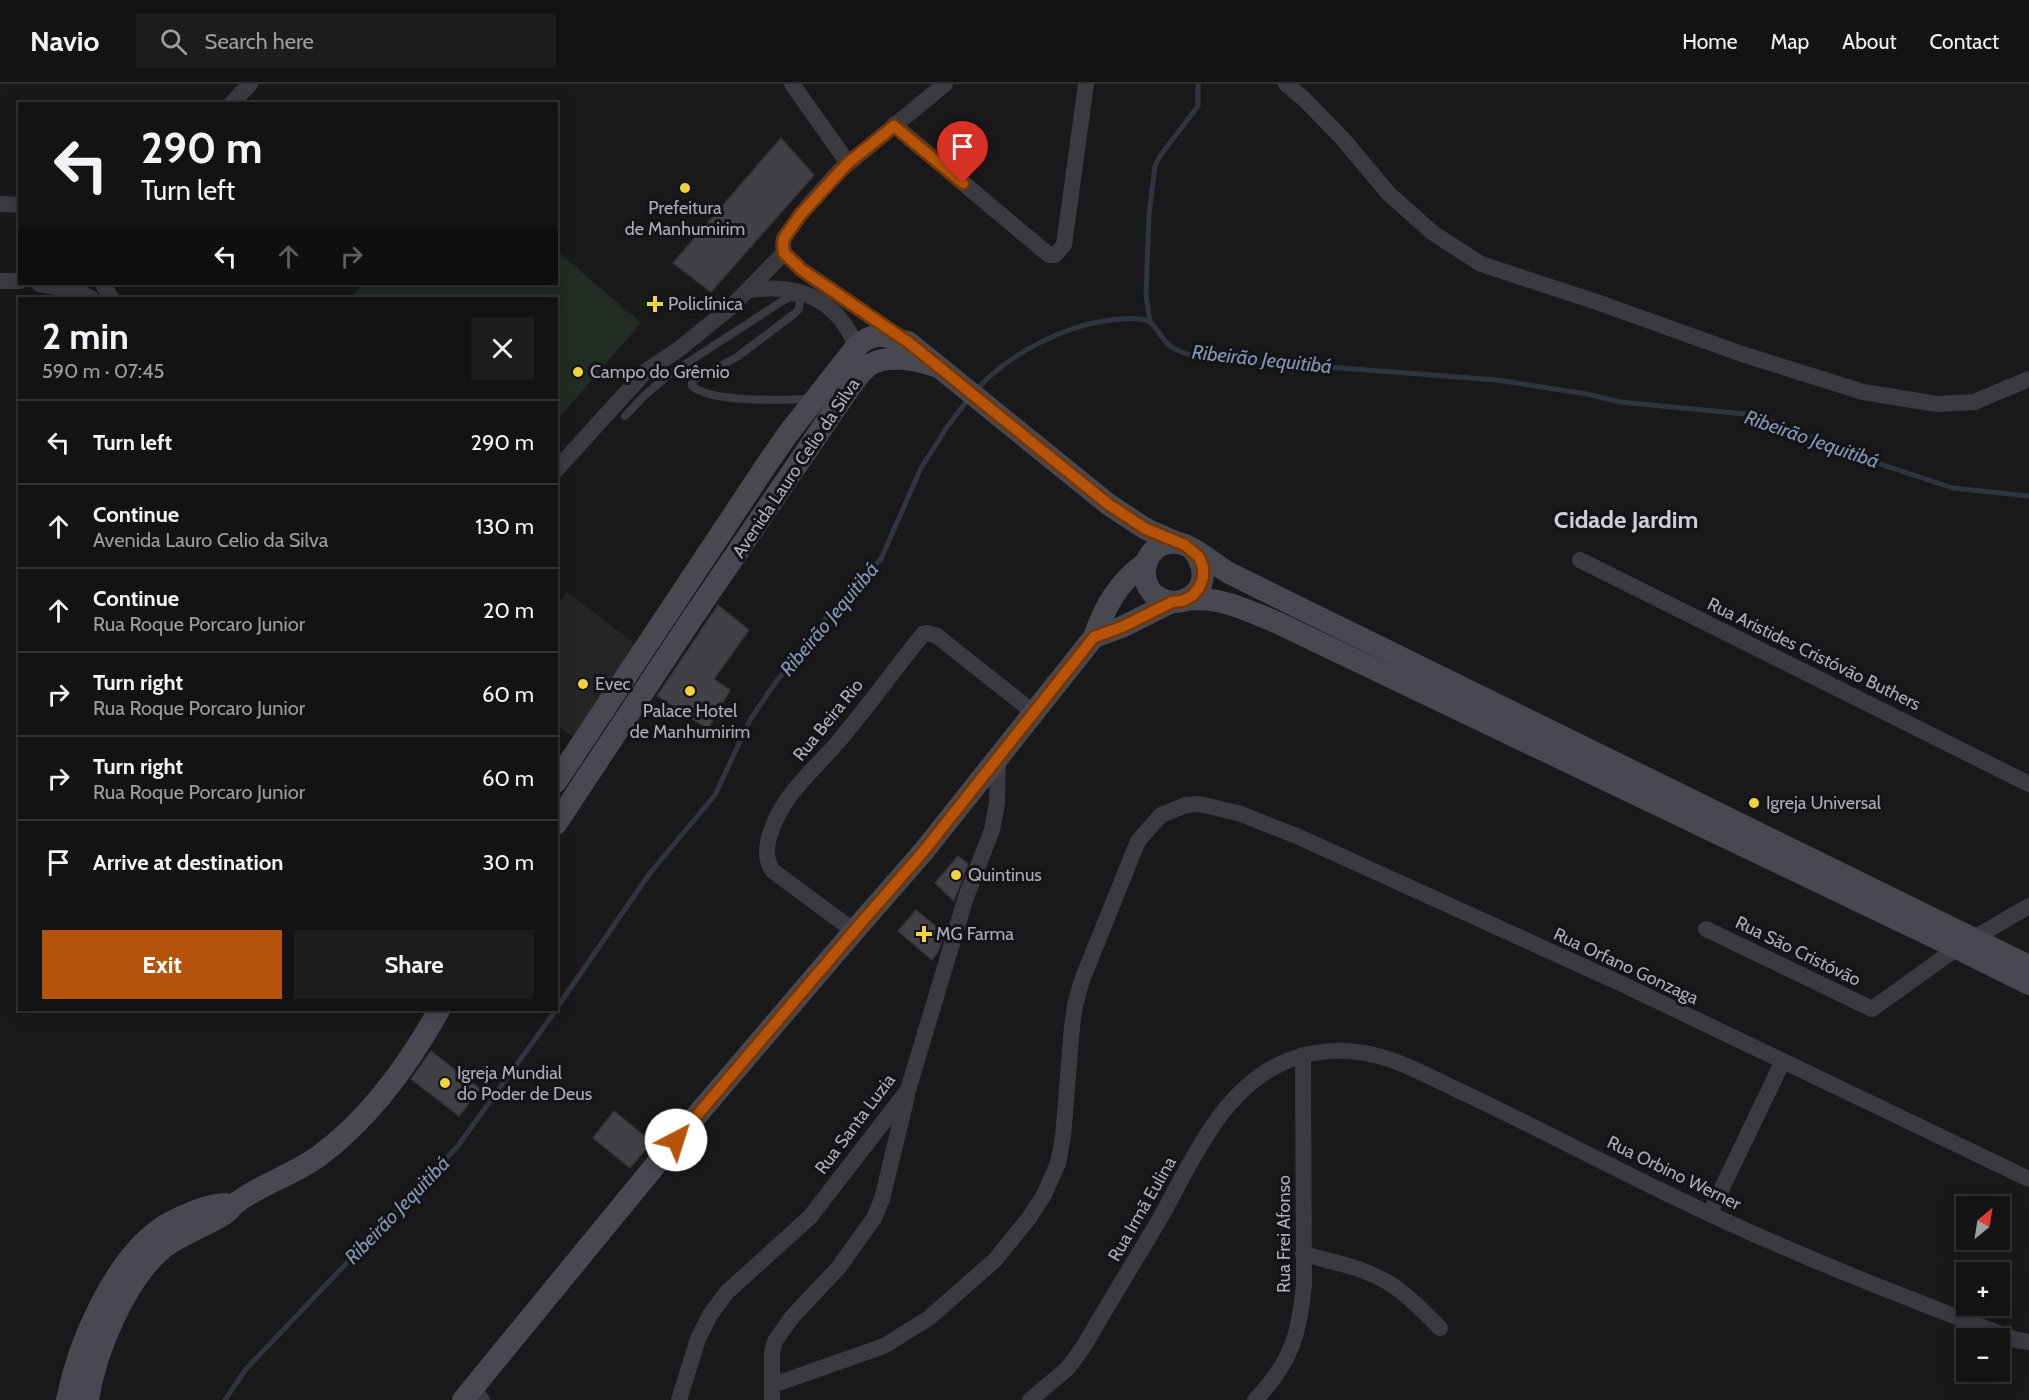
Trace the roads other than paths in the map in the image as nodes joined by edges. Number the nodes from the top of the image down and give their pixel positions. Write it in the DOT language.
graph roads {
  1 [pos="250,84"];
  2 [pos="792,84"];
  3 [pos="945,84"];
  4 [pos="1086,84"];
  5 [pos="1286,84"];
  6 [pos="233,102"];
  7 [pos="894,126"];
  8 [pos="848,163"];
  9 [pos="0,204"];
  10 [pos="18,205"];
  11 [pos="784,253"];
  12 [pos="45,285"];
  13 [pos="750,290"];
  14 [pos="811,292"];
  15 [pos="89,297"];
  16 [pos="908,342"];
  17 [pos="856,347"];
  18 [pos="864,370"];
  19 [pos="945,372"];
  20 [pos="2029,379"];
  21 [pos="816,399"];
  22 [pos="625,416"];
  23 [pos="767,464"];
  24 [pos="558,468"];
  25 [pos="788,477"];
  26 [pos="1108,504"];
  27 [pos="713,546"];
  28 [pos="1185,546"];
  29 [pos="734,559"];
  30 [pos="1580,560"];
  31 [pos="1146,561"];
  32 [pos="1177,601"];
  33 [pos="673,628"];
  34 [pos="1094,637"];
  35 [pos="1034,712"];
  36 [pos="998,758"];
  37 [pos="560,776"];
  38 [pos="584,782"];
  39 [pos="2029,784"];
  40 [pos="558,821"];
  41 [pos="2029,906"];
  42 [pos="1706,929"];
  43 [pos="854,931"];
  44 [pos="1965,943"];
  45 [pos="2029,966"];
  46 [pos="2029,984"];
  47 [pos="438,1011"];
  48 [pos="1303,1055"];
  49 [pos="1783,1061"];
  50 [pos="908,1090"];
  51 [pos="2029,1179"];
  52 [pos="1710,1213"];
  53 [pos="1303,1254"];
  54 [pos="1440,1328"];
  55 [pos="2029,1342"];
  56 [pos="773,1393"];
  57 [pos="472,1396"];
  58 [pos="77,1399"];
  59 [pos="679,1400"];
  60 [pos="1030,1400"];
  61 [pos="1255,1400"];
  1 -- 6 [label="street"];
  2 -- 8 [label="street"];
  3 -- 7 [label="street"];
  4 -- 7 [label="street"];
  5 -- 20 [label="street"];
  7 -- 8 [label="street"];
  8 -- 11 [label="street"];
  9 -- 10 [label="street"];
  11 -- 13 [label="street"];
  11 -- 14 [label="street"];
  12 -- 15 [label="street"];
  13 -- 14 [label="street"];
  13 -- 24 [label="street"];
  14 -- 16 [label="street"];
  14 -- 17 [label="street"];
  14 -- 21 [label="lane"];
  14 -- 22 [label="lane"];
  16 -- 17 [label="street"];
  16 -- 19 [label="street"];
  17 -- 18 [label="street"];
  17 -- 21 [label="street, Avenida Lauro Celio da Silva"];
  18 -- 19 [label="street, Avenida Lauro Celio da Silva"];
  18 -- 25 [label="street, Avenida Lauro Celio da Silva"];
  19 -- 26 [label="street"];
  21 -- 23 [label="street, Avenida Lauro Celio da Silva"];
  23 -- 25 [label="street"];
  23 -- 27 [label="street, Avenida Lauro Celio da Silva"];
  25 -- 29 [label="street, Avenida Lauro Celio da Silva"];
  26 -- 28 [label="street"];
  26 -- 31 [label="street"];
  27 -- 29 [label="street"];
  27 -- 33 [label="street, Avenida Lauro Celio da Silva"];
  28 -- 31 [label="street"];
  28 -- 32 [label="street"];
  28 -- 44 [label="street"];
  29 -- 33 [label="street, Avenida Lauro Celio da Silva"];
  30 -- 39 [label="street, Rua Aristides Cristóvão Buthers"];
  31 -- 32 [label="street"];
  31 -- 34 [label="street"];
  32 -- 34 [label="street"];
  32 -- 44 [label="street"];
  33 -- 37 [label="street, Avenida Lauro Celio da Silva"];
  33 -- 38 [label="street, Avenida Lauro Celio da Silva"];
  34 -- 35 [label="street"];
  35 -- 36 [label="street"];
  35 -- 43 [label="street, Rua Beira Rio"];
  36 -- 43 [label="street"];
  36 -- 50 [label="street, Rua Santa Luzia"];
  37 -- 38 [label="street"];
  38 -- 40 [label="street, Avenida Lauro Celio da Silva"];
  41 -- 44 [label="street"];
  42 -- 44 [label="street, Rua São Cristóvão"];
  43 -- 57 [label="street"];
  44 -- 45 [label="street"];
  44 -- 46 [label="street"];
  47 -- 58 [label="street"];
  48 -- 52 [label="street, Rua Orbino Werner"];
  48 -- 53 [label="street, Rua Frei Afonso"];
  48 -- 60 [label="street, Rua Irmã Eulina"];
  49 -- 51 [label="street, Rua Orfano Gonzaga"];
  49 -- 52 [label="street"];
  49 -- 56 [label="street, Rua Orfano Gonzaga"];
  50 -- 56 [label="street"];
  50 -- 59 [label="street, Rua Santa Luzia"];
  52 -- 55 [label="street, Rua Orbino Werner"];
  53 -- 54 [label="street"];
  53 -- 61 [label="street, Rua Frei Afonso"];
}
